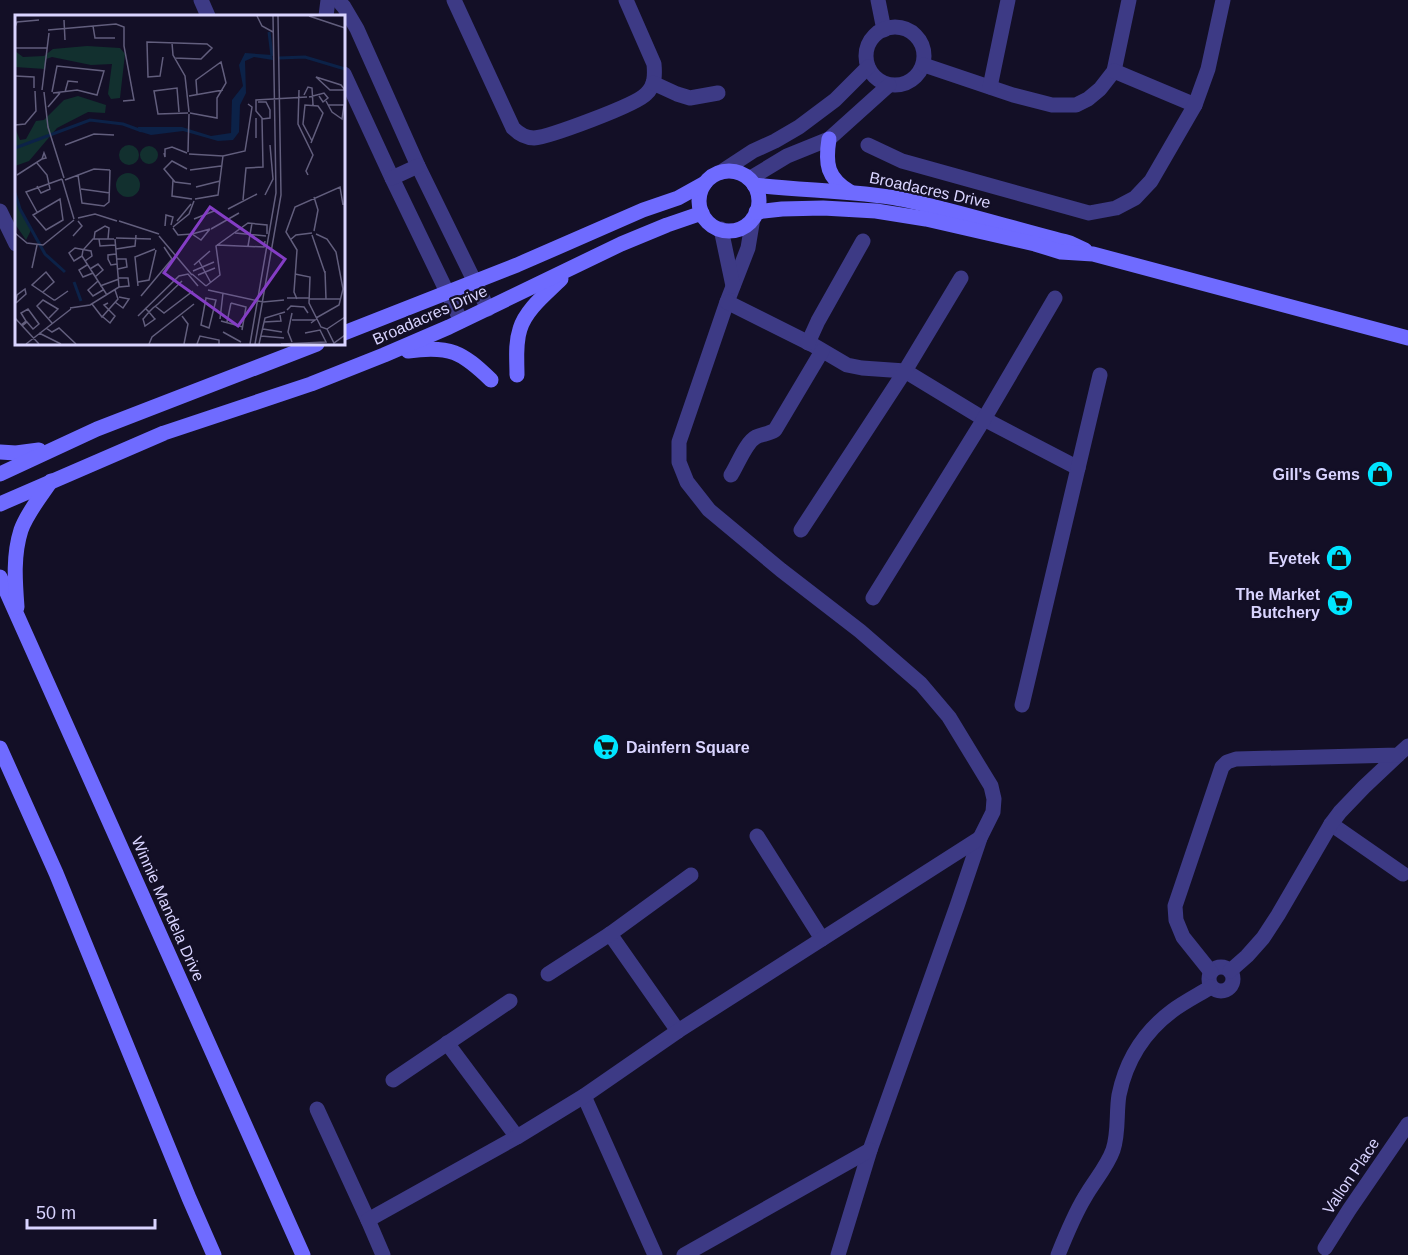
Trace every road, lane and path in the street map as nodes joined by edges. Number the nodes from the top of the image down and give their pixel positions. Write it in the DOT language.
graph roads {
  1 [pos="201,0"];
  2 [pos="327,0"];
  3 [pos="338,0"];
  4 [pos="454,0"];
  5 [pos="626,0"];
  6 [pos="878,0"];
  7 [pos="1008,0"];
  8 [pos="1129,0"];
  9 [pos="1223,0"];
  10 [pos="208,15"];
  11 [pos="326,15"];
  12 [pos="884,30"];
  13 [pos="924,65"];
  14 [pos="868,67"];
  15 [pos="1114,71"];
  16 [pos="345,76"];
  17 [pos="653,83"];
  18 [pos="889,85"];
  19 [pos="990,87"];
  20 [pos="718,93"];
  21 [pos="1195,105"];
  22 [pos="829,139"];
  23 [pos="868,145"];
  24 [pos="418,166"];
  25 [pos="721,172"];
  26 [pos="392,178"];
  27 [pos="752,182"];
  28 [pos="705,183"];
  29 [pos="850,192"];
  30 [pos="0,211"];
  31 [pos="702,213"];
  32 [pos="755,215"];
  33 [pos="721,229"];
  34 [pos="863,241"];
  35 [pos="15,242"];
  36 [pos="1093,254"];
  37 [pos="569,270"];
  38 [pos="961,278"];
  39 [pos="474,281"];
  40 [pos="733,286"];
  41 [pos="447,293"];
  42 [pos="1055,298"];
  43 [pos="727,302"];
  44 [pos="488,309"];
  45 [pos="461,321"];
  46 [pos="345,333"];
  47 [pos="1408,338"];
  48 [pos="808,343"];
  49 [pos="314,345"];
  50 [pos="822,351"];
  51 [pos="384,355"];
  52 [pos="905,371"];
  53 [pos="517,375"];
  54 [pos="1100,375"];
  55 [pos="491,380"];
  56 [pos="984,419"];
  57 [pos="57,447"];
  58 [pos="0,452"];
  59 [pos="1078,468"];
  60 [pos="0,474"];
  61 [pos="731,476"];
  62 [pos="51,481"];
  63 [pos="0,504"];
  64 [pos="801,530"];
  65 [pos="0,577"];
  66 [pos="873,598"];
  67 [pos="17,615"];
  68 [pos="1022,705"];
  69 [pos="0,748"];
  70 [pos="1403,751"];
  71 [pos="1331,824"];
  72 [pos="757,836"];
  73 [pos="980,838"];
  74 [pos="1403,874"];
  75 [pos="691,875"];
  76 [pos="610,933"];
  77 [pos="822,939"];
  78 [pos="1230,971"];
  79 [pos="548,974"];
  80 [pos="1211,980"];
  81 [pos="510,1001"];
  82 [pos="678,1031"];
  83 [pos="447,1043"];
  84 [pos="393,1080"];
  85 [pos="584,1095"];
  86 [pos="317,1109"];
  87 [pos="1408,1124"];
  88 [pos="517,1137"];
  89 [pos="870,1149"];
  90 [pos="368,1220"];
  91 [pos="1325,1248"];
  92 [pos="214,1255"];
  93 [pos="303,1255"];
  94 [pos="383,1255"];
  95 [pos="655,1255"];
  96 [pos="684,1255"];
  97 [pos="838,1255"];
  98 [pos="1058,1255"];
  1 -- 10 [label="street"];
  2 -- 11 [label="street"];
  3 -- 24 [label="street"];
  4 -- 17 [label="street"];
  5 -- 17 [label="street"];
  6 -- 12 [label="street"];
  7 -- 19 [label="street"];
  8 -- 15 [label="street"];
  9 -- 21 [label="street"];
  12 -- 13 [label="street"];
  12 -- 14 [label="street"];
  13 -- 18 [label="street"];
  13 -- 19 [label="street"];
  14 -- 18 [label="street"];
  14 -- 25 [label="street"];
  15 -- 19 [label="street"];
  15 -- 21 [label="street"];
  16 -- 26 [label="street"];
  17 -- 20 [label="street"];
  18 -- 22 [label="street"];
  21 -- 23 [label="street"];
  22 -- 27 [label="street"];
  22 -- 29 [label="street"];
  24 -- 26 [label="street"];
  24 -- 39 [label="street"];
  25 -- 27 [label="street, Broadacres Drive"];
  25 -- 28 [label="street, Broadacres Drive"];
  26 -- 41 [label="street"];
  27 -- 29 [label="street, Broadacres Drive"];
  27 -- 32 [label="street"];
  28 -- 31 [label="street"];
  28 -- 39 [label="street, Broadacres Drive"];
  29 -- 36 [label="street, Broadacres Drive"];
  30 -- 35 [label="street"];
  31 -- 33 [label="street"];
  31 -- 37 [label="street, Broadacres Drive"];
  32 -- 33 [label="street, Broadacres Drive"];
  32 -- 36 [label="street, Broadacres Drive"];
  32 -- 40 [label="street"];
  33 -- 40 [label="street"];
  34 -- 48 [label="street"];
  36 -- 47 [label="street, Broadacres Drive"];
  37 -- 44 [label="street, Broadacres Drive"];
  37 -- 53 [label="street"];
  38 -- 52 [label="street"];
  39 -- 41 [label="street, Broadacres Drive"];
  39 -- 44 [label="street"];
  40 -- 43 [label="street"];
  41 -- 45 [label="street"];
  41 -- 46 [label="street, Broadacres Drive"];
  42 -- 56 [label="street"];
  43 -- 48 [label="street"];
  43 -- 73 [label="street"];
  44 -- 45 [label="street, Broadacres Drive"];
  45 -- 51 [label="street, Broadacres Drive"];
  48 -- 50 [label="street"];
  49 -- 57 [label="street"];
  50 -- 52 [label="street"];
  50 -- 61 [label="street"];
  51 -- 55 [label="street"];
  51 -- 62 [label="street, Broadacres Drive"];
  52 -- 56 [label="street"];
  52 -- 64 [label="street"];
  54 -- 59 [label="street"];
  56 -- 59 [label="street"];
  56 -- 66 [label="street"];
  57 -- 58 [label="street"];
  57 -- 60 [label="street"];
  59 -- 68 [label="street"];
  62 -- 63 [label="street, Broadacres Drive"];
  62 -- 67 [label="street"];
  65 -- 67 [label="street, Winnie Mandela Drive"];
  67 -- 93 [label="street, Winnie Mandela Drive"];
  69 -- 92 [label="street"];
  70 -- 71 [label="street"];
  70 -- 80 [label="street"];
  71 -- 74 [label="street"];
  71 -- 78 [label="street"];
  72 -- 77 [label="street"];
  73 -- 77 [label="street"];
  73 -- 89 [label="street"];
  75 -- 76 [label="street"];
  76 -- 79 [label="street"];
  76 -- 82 [label="street"];
  77 -- 82 [label="street"];
  78 -- 80 [label="street"];
  78 -- 80 [label="street"];
  80 -- 98 [label="street"];
  81 -- 83 [label="street"];
  82 -- 85 [label="street"];
  83 -- 84 [label="street"];
  83 -- 88 [label="street"];
  85 -- 88 [label="street"];
  85 -- 95 [label="street"];
  86 -- 90 [label="street"];
  87 -- 91 [label="street, Vallon Place"];
  88 -- 90 [label="street"];
  89 -- 96 [label="street"];
  89 -- 97 [label="street"];
  90 -- 94 [label="street"];
}
